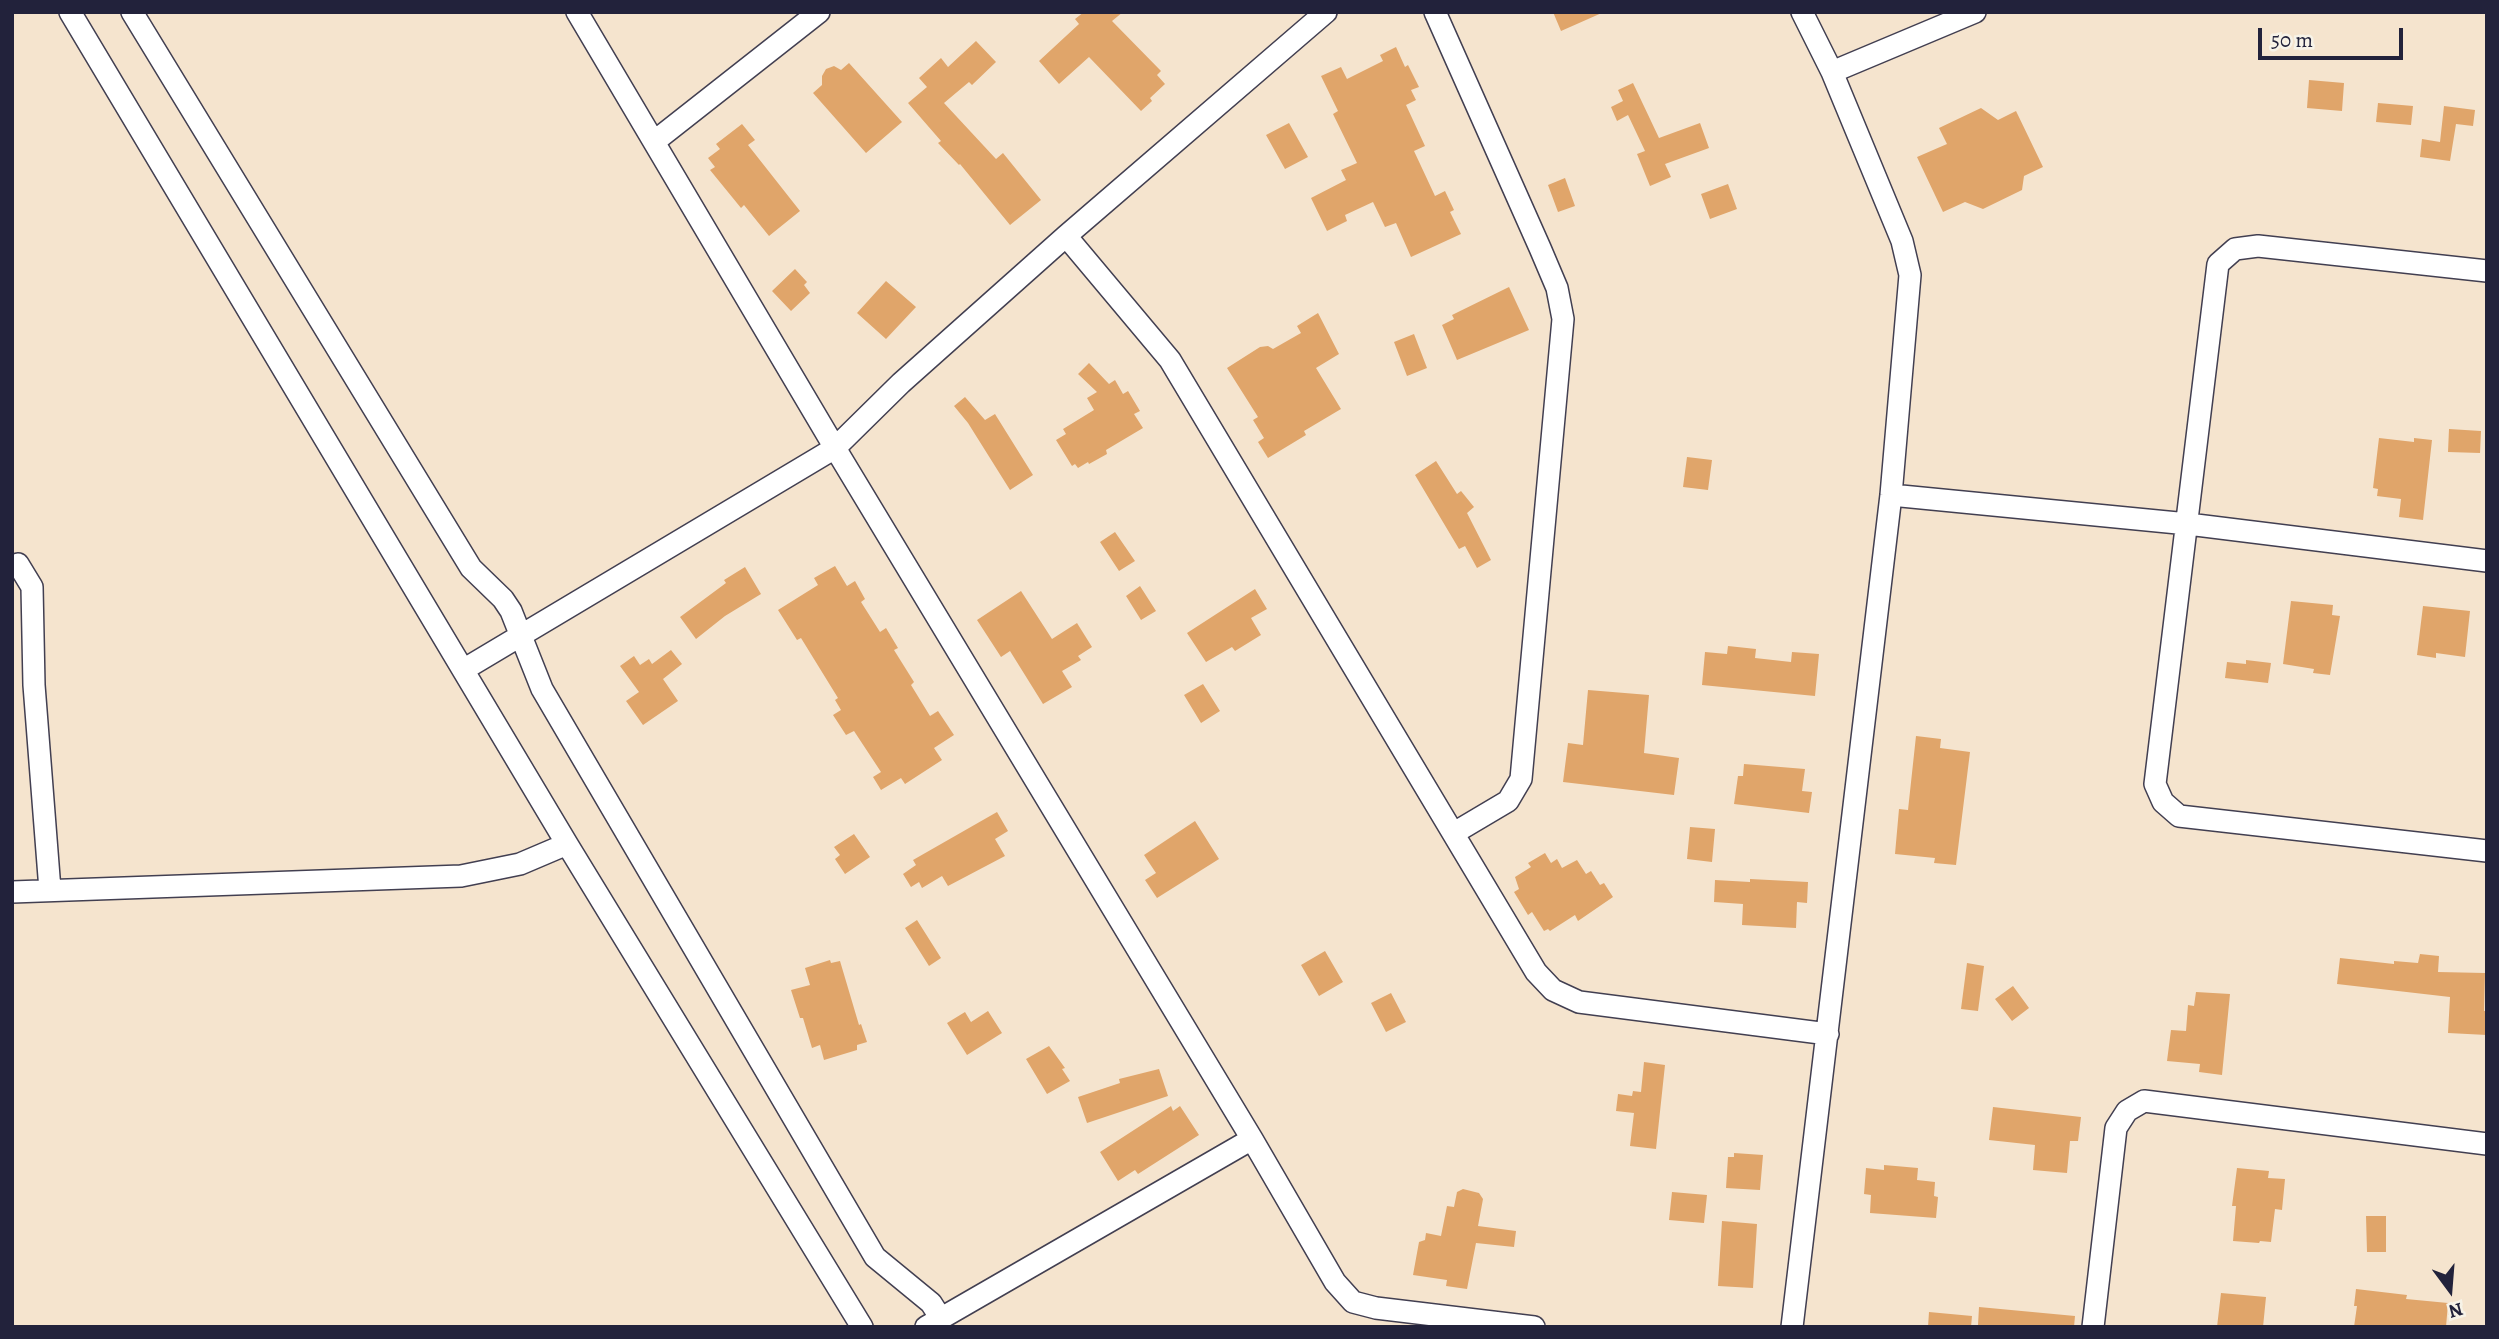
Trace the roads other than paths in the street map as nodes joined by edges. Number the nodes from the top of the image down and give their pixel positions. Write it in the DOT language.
graph roads {
  1 [pos="70,12"];
  2 [pos="132,12"];
  3 [pos="576,12"];
  4 [pos="819,12"];
  5 [pos="1326,12"];
  6 [pos="1436,12"];
  7 [pos="1802,12"];
  8 [pos="1975,12"];
  9 [pos="1832,72"];
  10 [pos="654,141"];
  11 [pos="1066,236"];
  12 [pos="2487,271"];
  13 [pos="835,448"];
  14 [pos="1891,495"];
  15 [pos="2188,524"];
  16 [pos="2487,561"];
  17 [pos="18,564"];
  18 [pos="522,636"];
  19 [pos="463,670"];
  20 [pos="1454,833"];
  21 [pos="567,844"];
  22 [pos="2487,850"];
  23 [pos="50,890"];
  24 [pos="12,892"];
  25 [pos="1828,1034"];
  26 [pos="1252,1139"];
  27 [pos="2487,1144"];
  28 [pos="933,1322"];
  29 [pos="862,1327"];
  30 [pos="1534,1327"];
  31 [pos="1792,1327"];
  32 [pos="2093,1327"];
  1 -- 19 [label="street"];
  2 -- 18 [label="street"];
  3 -- 10 [label="street"];
  4 -- 10 [label="street"];
  5 -- 11 [label="street"];
  6 -- 20 [label="street"];
  7 -- 9 [label="street"];
  8 -- 9 [label="street"];
  9 -- 14 [label="street"];
  10 -- 13 [label="street"];
  11 -- 13 [label="street"];
  11 -- 20 [label="street"];
  12 -- 15 [label="street"];
  13 -- 18 [label="street"];
  13 -- 26 [label="street"];
  14 -- 15 [label="street"];
  14 -- 25 [label="street"];
  15 -- 16 [label="street"];
  15 -- 22 [label="street"];
  17 -- 23 [label="street"];
  18 -- 19 [label="street"];
  18 -- 28 [label="street"];
  19 -- 21 [label="street"];
  20 -- 25 [label="street"];
  21 -- 23 [label="street"];
  21 -- 29 [label="street"];
  23 -- 24 [label="street"];
  25 -- 31 [label="street"];
  26 -- 28 [label="street"];
  26 -- 30 [label="street"];
  27 -- 32 [label="street"];
}
